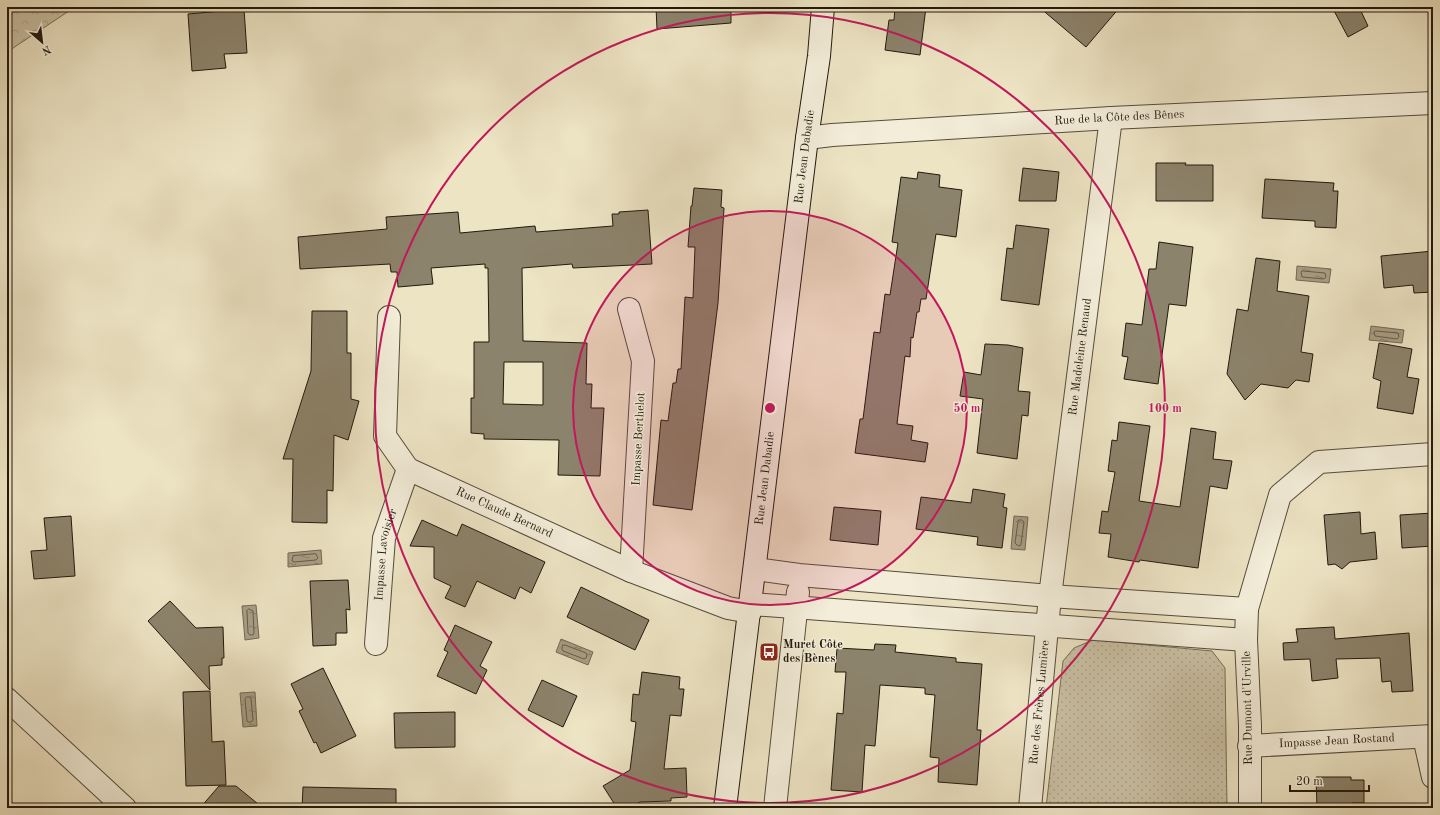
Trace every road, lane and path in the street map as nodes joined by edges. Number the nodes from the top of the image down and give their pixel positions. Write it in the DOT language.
graph roads {
  1 [pos="823,7"];
  2 [pos="1433,103"];
  3 [pos="1112,118"];
  4 [pos="807,138"];
  5 [pos="629,308"];
  6 [pos="389,317"];
  7 [pos="1433,454"];
  8 [pos="408,469"];
  9 [pos="755,569"];
  10 [pos="631,571"];
  11 [pos="799,575"];
  12 [pos="1050,596"];
  13 [pos="798,606"];
  14 [pos="750,608"];
  15 [pos="1246,609"];
  16 [pos="1047,625"];
  17 [pos="1246,640"];
  18 [pos="376,644"];
  19 [pos="7,699"];
  20 [pos="1428,736"];
  21 [pos="1249,746"];
  22 [pos="1433,777"];
  23 [pos="126,808"];
  24 [pos="726,808"];
  25 [pos="775,808"];
  26 [pos="1030,808"];
  27 [pos="1250,808"];
  1 -- 4 [label="street, Rue Jean Dabadie"];
  2 -- 3 [label="street, Rue de la Côte des Bênes"];
  3 -- 4 [label="street, Rue de la Côte des Bênes"];
  3 -- 12 [label="street, Rue Madeleine Renaud"];
  4 -- 9 [label="street, Rue Jean Dabadie"];
  5 -- 10 [label="street, Impasse Berthelot"];
  6 -- 8 [label="street"];
  7 -- 15 [label="street, Rue Dumont d'Urville"];
  8 -- 10 [label="street, Rue Claude Bernard"];
  8 -- 18 [label="street, Impasse Lavoisier"];
  9 -- 11 [label="street"];
  9 -- 14 [label="street, Rue Jean Dabadie"];
  10 -- 14 [label="street, Rue Claude Bernard"];
  11 -- 12 [label="street"];
  11 -- 13 [label="street"];
  12 -- 15 [label="street"];
  12 -- 16 [label="street, Rue des Frères Lumière"];
  13 -- 14 [label="street, Rue Claude Bernard"];
  13 -- 16 [label="street, Rue Claude Bernard"];
  13 -- 25 [label="street"];
  14 -- 24 [label="street, Rue Jean Dabadie"];
  15 -- 17 [label="street, Rue Dumont d'Urville"];
  16 -- 17 [label="street, Rue Claude Bernard"];
  16 -- 26 [label="street, Rue des Frères Lumière"];
  17 -- 21 [label="street, Rue Dumont d'Urville"];
  19 -- 23 [label="street"];
  20 -- 21 [label="street, Impasse Jean Rostand"];
  20 -- 22 [label="street, Impasse Jean Rostand"];
  21 -- 27 [label="street, Rue Dumont d'Urville"];
}
